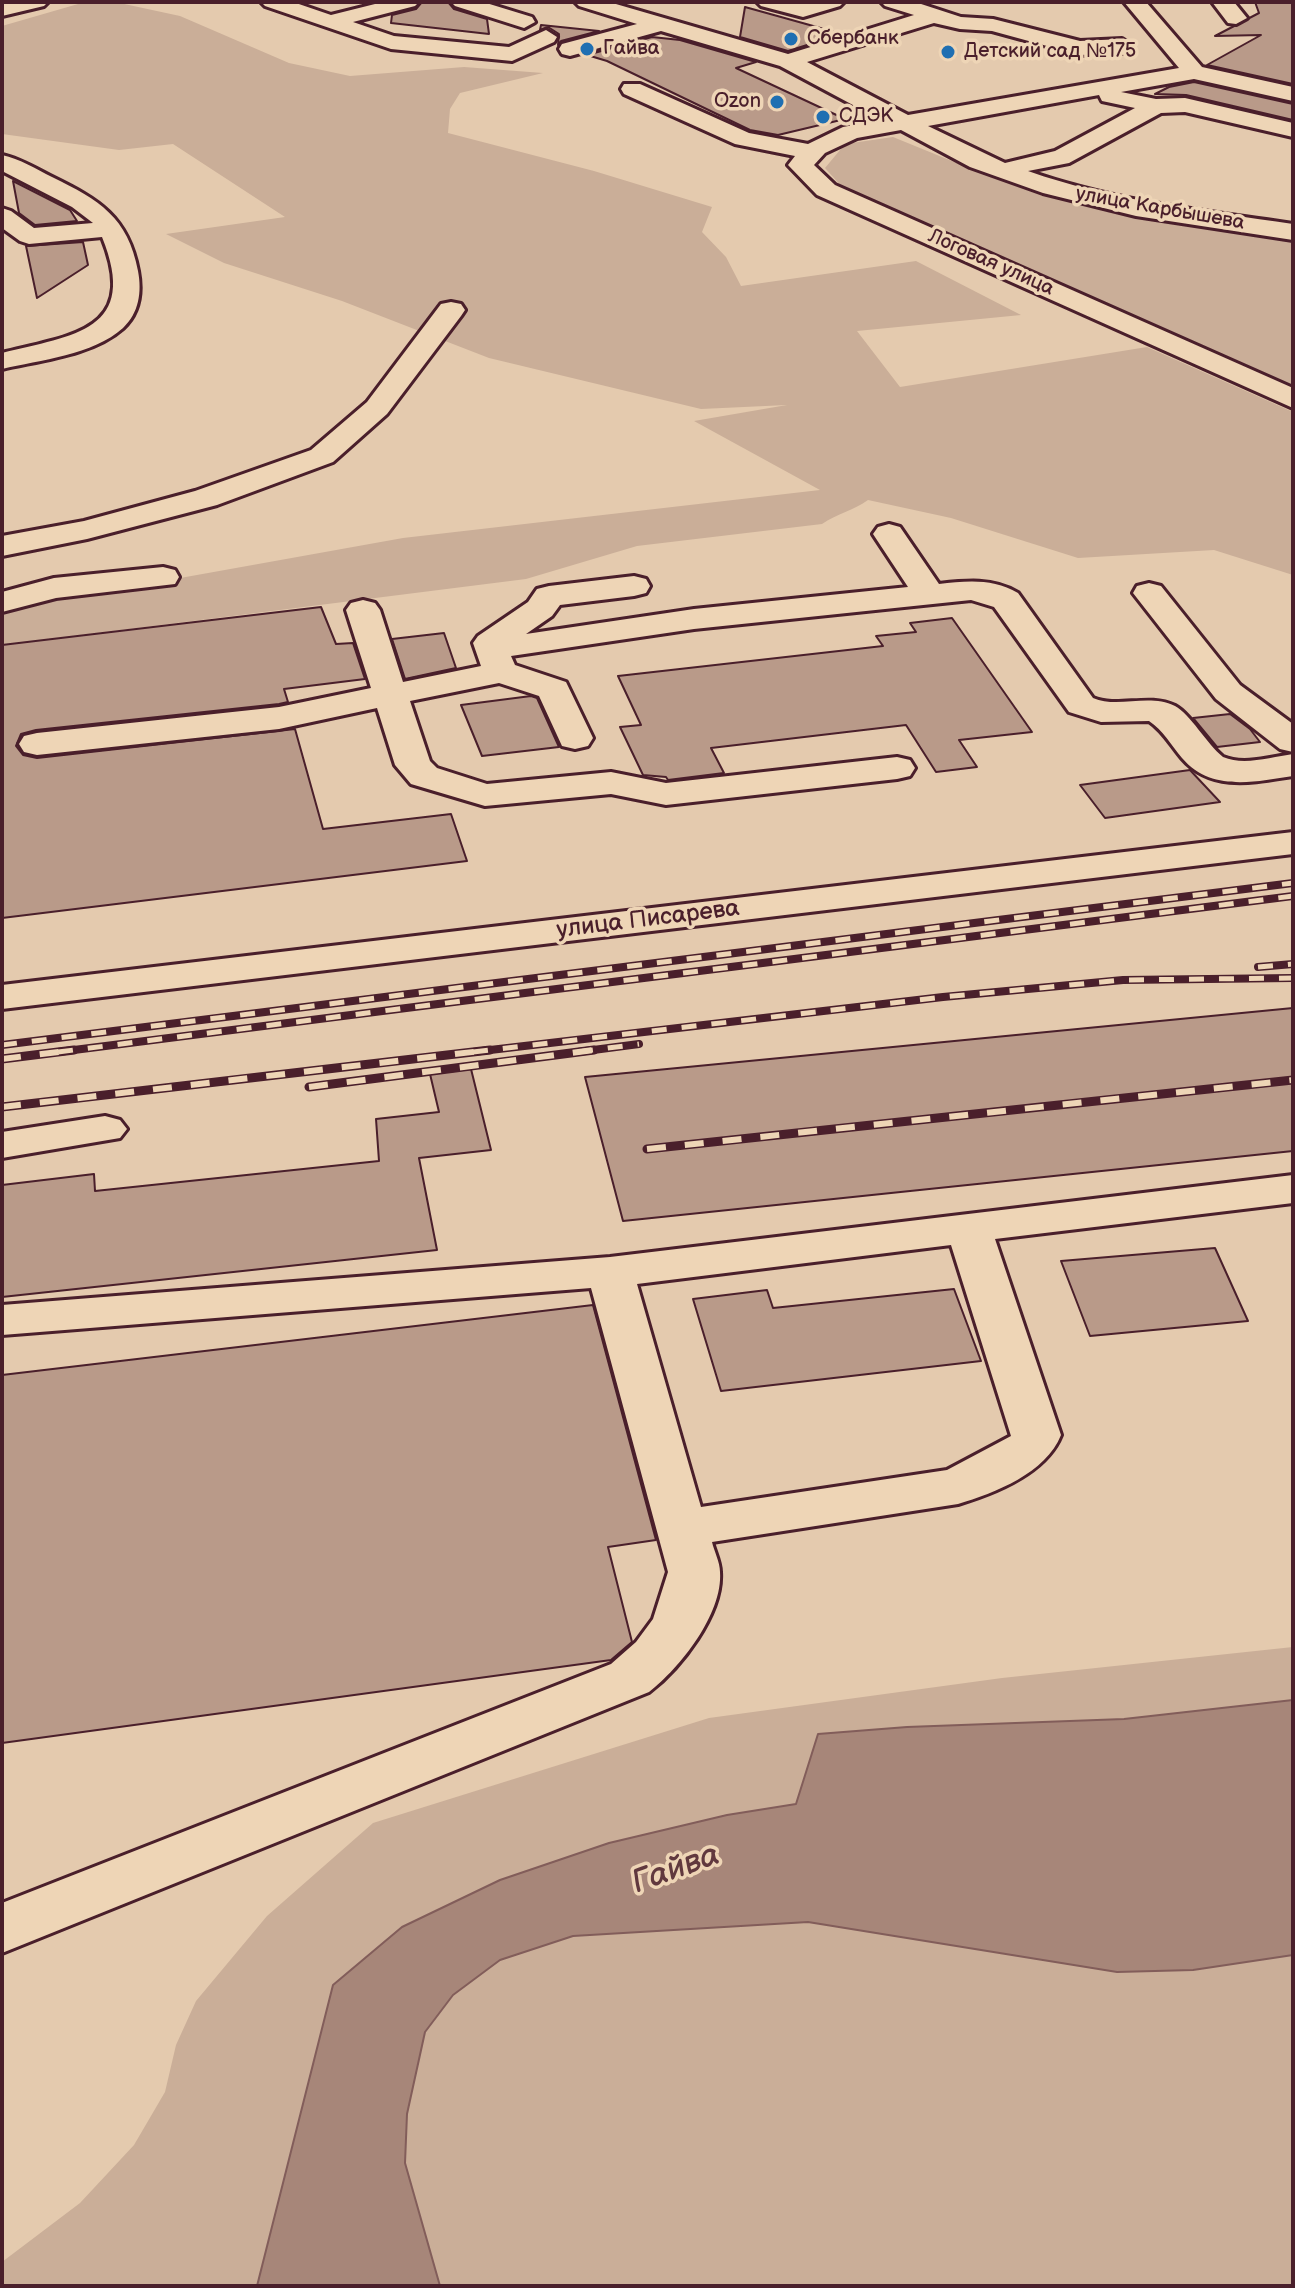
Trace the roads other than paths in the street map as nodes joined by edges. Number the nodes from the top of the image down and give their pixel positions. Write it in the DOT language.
graph roads {
  1 [pos="37,2"];
  2 [pos="272,2"];
  3 [pos="408,2"];
  4 [pos="462,2"];
  5 [pos="586,2"];
  6 [pos="768,2"];
  7 [pos="833,2"];
  8 [pos="892,2"];
  9 [pos="1135,2"];
  10 [pos="2,10"];
  11 [pos="934,16"];
  12 [pos="328,22"];
  13 [pos="524,22"];
  14 [pos="661,24"];
  15 [pos="605,40"];
  16 [pos="1122,46"];
  17 [pos="570,49"];
  18 [pos="788,61"];
  19 [pos="1194,72"];
  20 [pos="632,89"];
  21 [pos="1085,91"];
  22 [pos="1293,94"];
  23 [pos="1156,106"];
  24 [pos="903,122"];
  25 [pos="1293,130"];
  26 [pos="813,152"];
  27 [pos="4,165"];
  28 [pos="1004,171"];
  29 [pos="2,216"];
  30 [pos="1283,223"];
  31 [pos="111,229"];
  32 [pos="451,310"];
  33 [pos="2,361"];
  34 [pos="1293,399"];
  35 [pos="889,534"];
  36 [pos="2,546"];
  37 [pos="163,577"];
  38 [pos="634,586"];
  39 [pos="1149,593"];
  40 [pos="930,595"];
  41 [pos="2,602"];
  42 [pos="363,610"];
  43 [pos="496,661"];
  44 [pos="391,697"];
  45 [pos="575,738"];
  46 [pos="1293,741"];
  47 [pos="37,744"];
  48 [pos="1293,765"];
  49 [pos="897,768"];
  50 [pos="1293,843"];
  51 [pos="2,997"];
  52 [pos="105,1129"];
  53 [pos="2,1145"];
  54 [pos="1293,1189"];
  55 [pos="968,1228"];
  56 [pos="610,1272"];
  57 [pos="2,1320"];
  58 [pos="683,1528"];
  59 [pos="2,1929"];
  1 -- 10 [label="street"];
  2 -- 12 [label="street"];
  3 -- 12 [label="street"];
  4 -- 13 [label="street"];
  5 -- 14 [label="street, улица Карбышева"];
  6 -- 7 [label="street"];
  8 -- 11 [label="street"];
  9 -- 19 [label="street"];
  11 -- 16 [label="street"];
  11 -- 18 [label="street"];
  12 -- 15 [label="street"];
  14 -- 15 [label="street"];
  14 -- 18 [label="street, улица Карбышева"];
  15 -- 17 [label="street"];
  18 -- 24 [label="street, улица Карбышева"];
  19 -- 21 [label="street"];
  19 -- 22 [label="street"];
  20 -- 26 [label="street"];
  21 -- 23 [label="street"];
  21 -- 24 [label="street"];
  23 -- 25 [label="street"];
  23 -- 28 [label="street"];
  24 -- 26 [label="street"];
  24 -- 28 [label="street, улица Карбышева"];
  26 -- 34 [label="street, Логовая улица"];
  27 -- 31 [label="street"];
  28 -- 30 [label="street, улица Карбышева"];
  29 -- 31 [label="street"];
  31 -- 33 [label="street"];
  32 -- 36 [label="street"];
  35 -- 40 [label="street"];
  37 -- 41 [label="street"];
  38 -- 43 [label="street"];
  39 -- 46 [label="street"];
  40 -- 43 [label="street"];
  40 -- 48 [label="street"];
  42 -- 44 [label="street"];
  43 -- 44 [label="street"];
  43 -- 45 [label="street"];
  44 -- 47 [label="street"];
  44 -- 49 [label="street"];
  50 -- 51 [label="street, улица Писарева"];
  52 -- 53 [label="street"];
  54 -- 55 [label="street"];
  55 -- 56 [label="street"];
  55 -- 58 [label="street"];
  56 -- 57 [label="street"];
  56 -- 58 [label="street"];
  58 -- 59 [label="street"];
}
